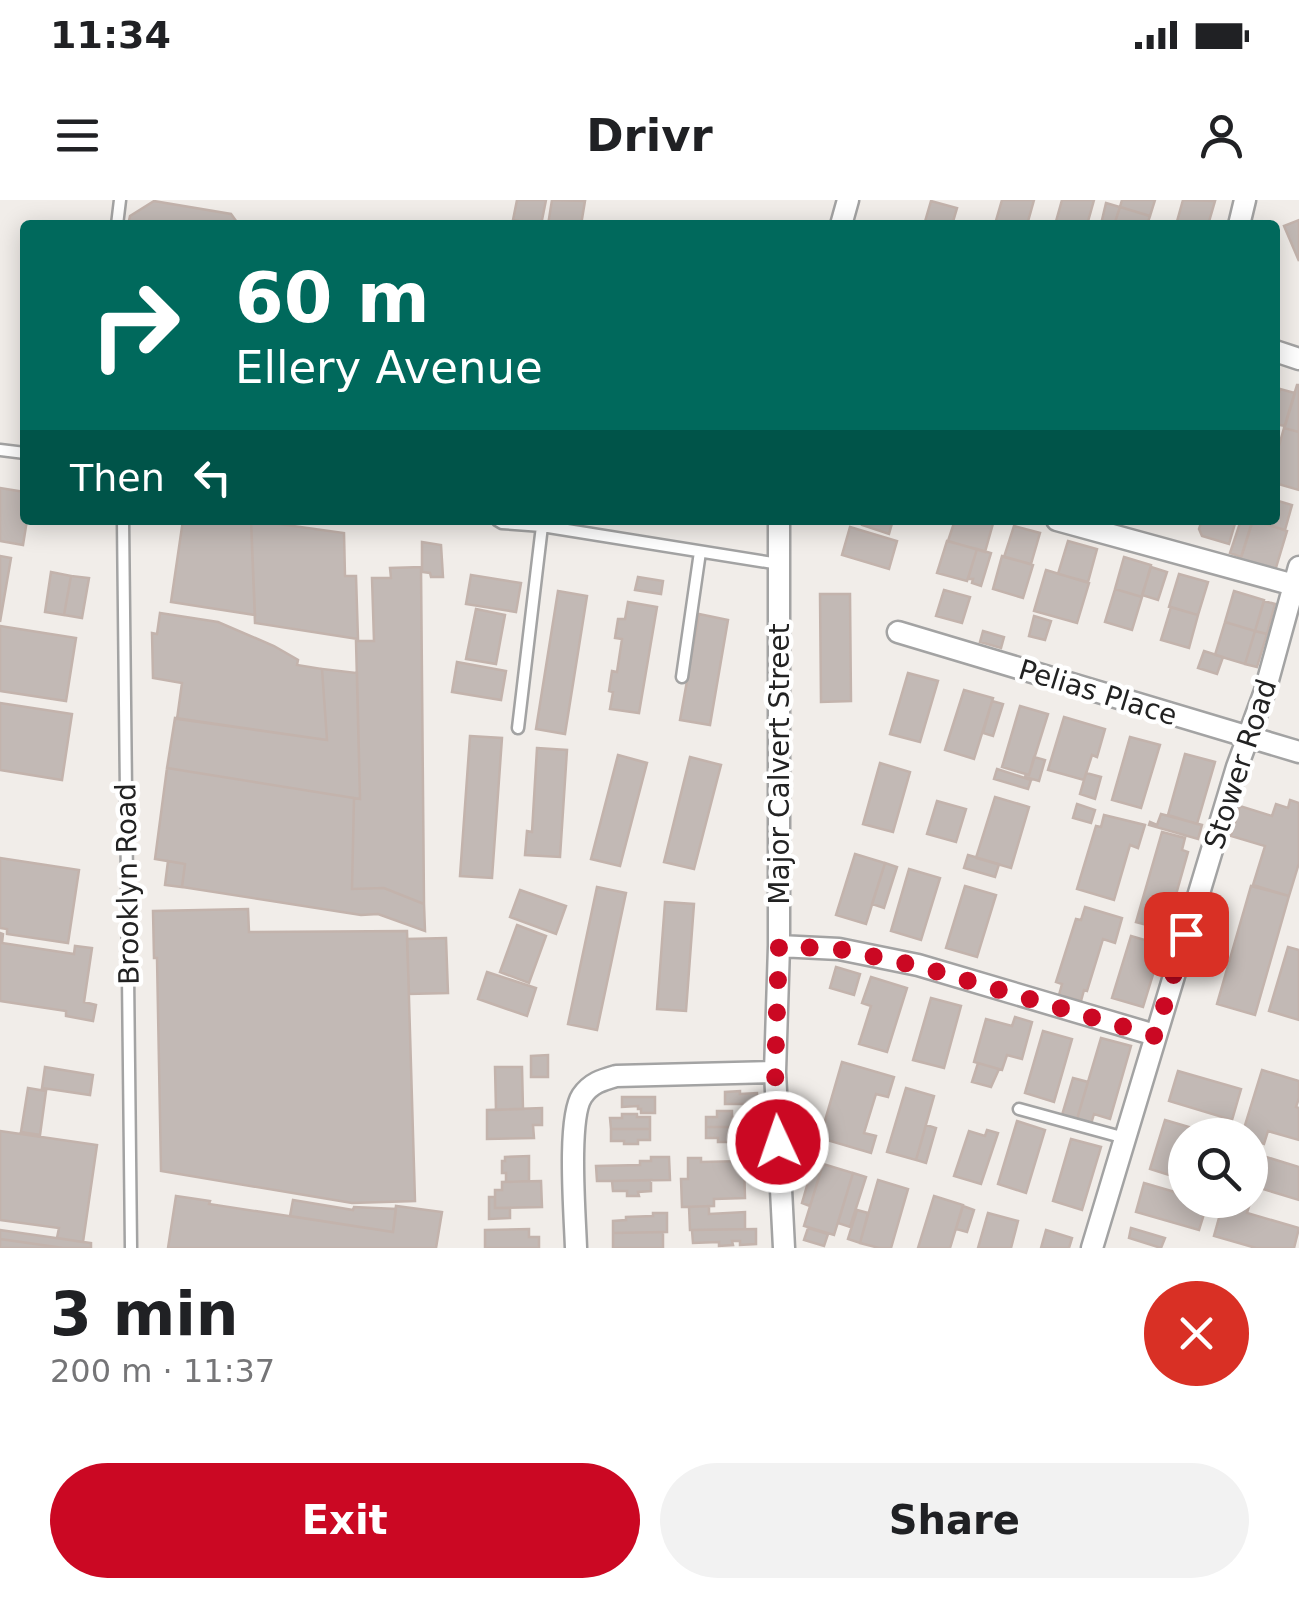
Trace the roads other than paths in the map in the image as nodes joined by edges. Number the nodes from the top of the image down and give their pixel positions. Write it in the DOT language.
graph roads {
  1 [pos="123,525"];
  2 [pos="529,525"];
  3 [pos="779,525"];
  4 [pos="1078,525"];
  5 [pos="542,526"];
  6 [pos="700,552"];
  7 [pos="778,564"];
  8 [pos="1296,576"];
  9 [pos="898,632"];
  10 [pos="682,678"];
  11 [pos="518,728"];
  12 [pos="1248,737"];
  13 [pos="1299,752"];
  14 [pos="779,946"];
  15 [pos="1155,1036"];
  16 [pos="775,1072"];
  17 [pos="1018,1109"];
  18 [pos="1125,1138"];
  19 [pos="131,1248"];
  20 [pos="576,1248"];
  21 [pos="784,1248"];
  22 [pos="1092,1248"];
  1 -- 19 [label="lane, Brooklyn Road"];
  2 -- 5 [label="lane"];
  3 -- 7 [label="street, Major Calvert Street"];
  4 -- 8 [label="street"];
  5 -- 6 [label="lane"];
  5 -- 11 [label="lane"];
  6 -- 7 [label="lane"];
  6 -- 10 [label="lane"];
  7 -- 14 [label="street, Major Calvert Street"];
  8 -- 12 [label="street, Stower Road"];
  9 -- 12 [label="street, Pelias Place"];
  12 -- 13 [label="street, Pelias Place"];
  12 -- 15 [label="street, Stower Road"];
  14 -- 15 [label="street"];
  14 -- 16 [label="street, Major Calvert Street"];
  15 -- 18 [label="street, Stower Road"];
  16 -- 20 [label="street"];
  16 -- 21 [label="street, Major Calvert Street"];
  17 -- 18 [label="lane"];
  18 -- 22 [label="street, Stower Road"];
}
